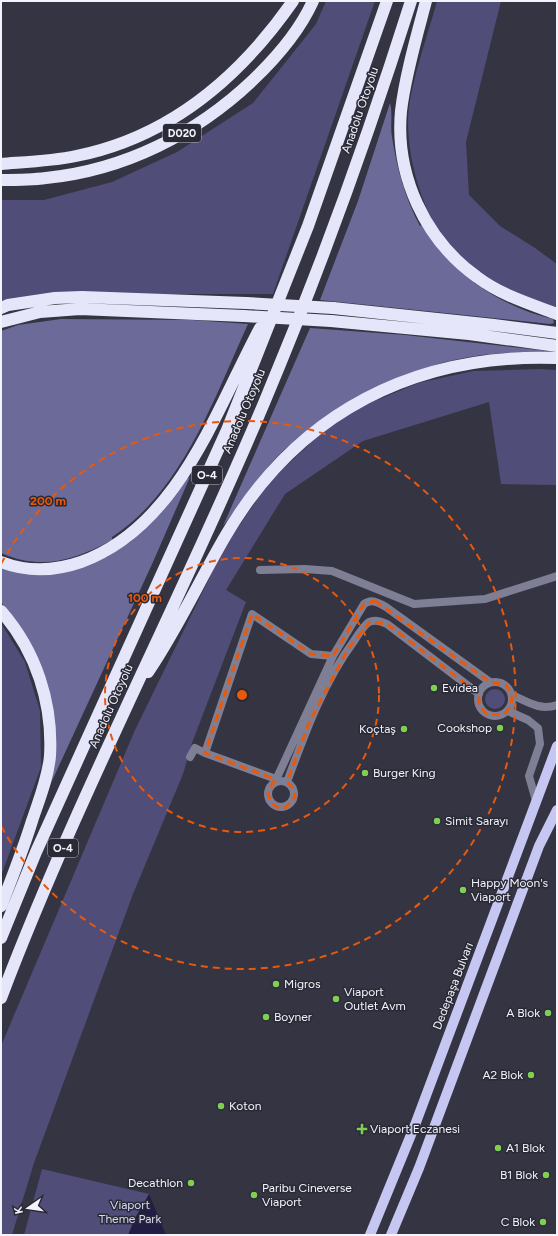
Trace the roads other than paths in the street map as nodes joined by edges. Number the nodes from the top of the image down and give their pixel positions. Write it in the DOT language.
graph roads {
  1 [pos="293,1"];
  2 [pos="313,1"];
  3 [pos="387,1"];
  4 [pos="411,1"];
  5 [pos="426,1"];
  6 [pos="1,164"];
  7 [pos="1,180"];
  8 [pos="286,282"];
  9 [pos="1,308"];
  10 [pos="557,314"];
  11 [pos="1,322"];
  12 [pos="557,333"];
  13 [pos="557,346"];
  14 [pos="557,358"];
  15 [pos="1,562"];
  16 [pos="260,570"];
  17 [pos="557,576"];
  18 [pos="378,602"];
  19 [pos="1,611"];
  20 [pos="360,611"];
  21 [pos="373,621"];
  22 [pos="333,656"];
  23 [pos="490,682"];
  24 [pos="479,694"];
  25 [pos="512,695"];
  26 [pos="129,699"];
  27 [pos="557,705"];
  28 [pos="508,711"];
  29 [pos="557,746"];
  30 [pos="205,752"];
  31 [pos="190,757"];
  32 [pos="552,758"];
  33 [pos="557,768"];
  34 [pos="275,781"];
  35 [pos="287,782"];
  36 [pos="536,801"];
  37 [pos="557,810"];
  38 [pos="1,906"];
  39 [pos="1,938"];
  40 [pos="1,998"];
  41 [pos="370,1235"];
  42 [pos="391,1235"];
  1 -- 6 [label="highway, D020"];
  2 -- 7 [label="highway, D020"];
  3 -- 8 [label="highway, Anadolu Otoyolu / O-4"];
  4 -- 26 [label="highway, Anadolu Otoyolu / O-4"];
  5 -- 10 [label="highway"];
  8 -- 15 [label="highway"];
  8 -- 39 [label="highway, Anadolu Otoyolu / O-4"];
  9 -- 12 [label="highway, bridge"];
  11 -- 13 [label="highway, bridge"];
  14 -- 26 [label="highway"];
  16 -- 17 [label="street"];
  18 -- 20 [label="street"];
  18 -- 21 [label="street"];
  18 -- 23 [label="street"];
  19 -- 38 [label="highway"];
  20 -- 21 [label="street"];
  20 -- 22 [label="street"];
  21 -- 24 [label="street"];
  21 -- 35 [label="street"];
  22 -- 30 [label="street"];
  22 -- 34 [label="street"];
  23 -- 24 [label="street"];
  23 -- 25 [label="street"];
  24 -- 28 [label="street"];
  25 -- 27 [label="street"];
  25 -- 28 [label="street"];
  26 -- 40 [label="highway, Anadolu Otoyolu / O-4"];
  28 -- 36 [label="street"];
  29 -- 32 [label="main road, Dedepaşa Bulvarı"];
  30 -- 31 [label="street"];
  30 -- 34 [label="street"];
  32 -- 33 [label="main road"];
  32 -- 36 [label="main road, Dedepaşa Bulvarı"];
  34 -- 35 [label="street"];
  34 -- 35 [label="street"];
  36 -- 41 [label="main road, Dedepaşa Bulvarı"];
  37 -- 42 [label="main road"];
}
